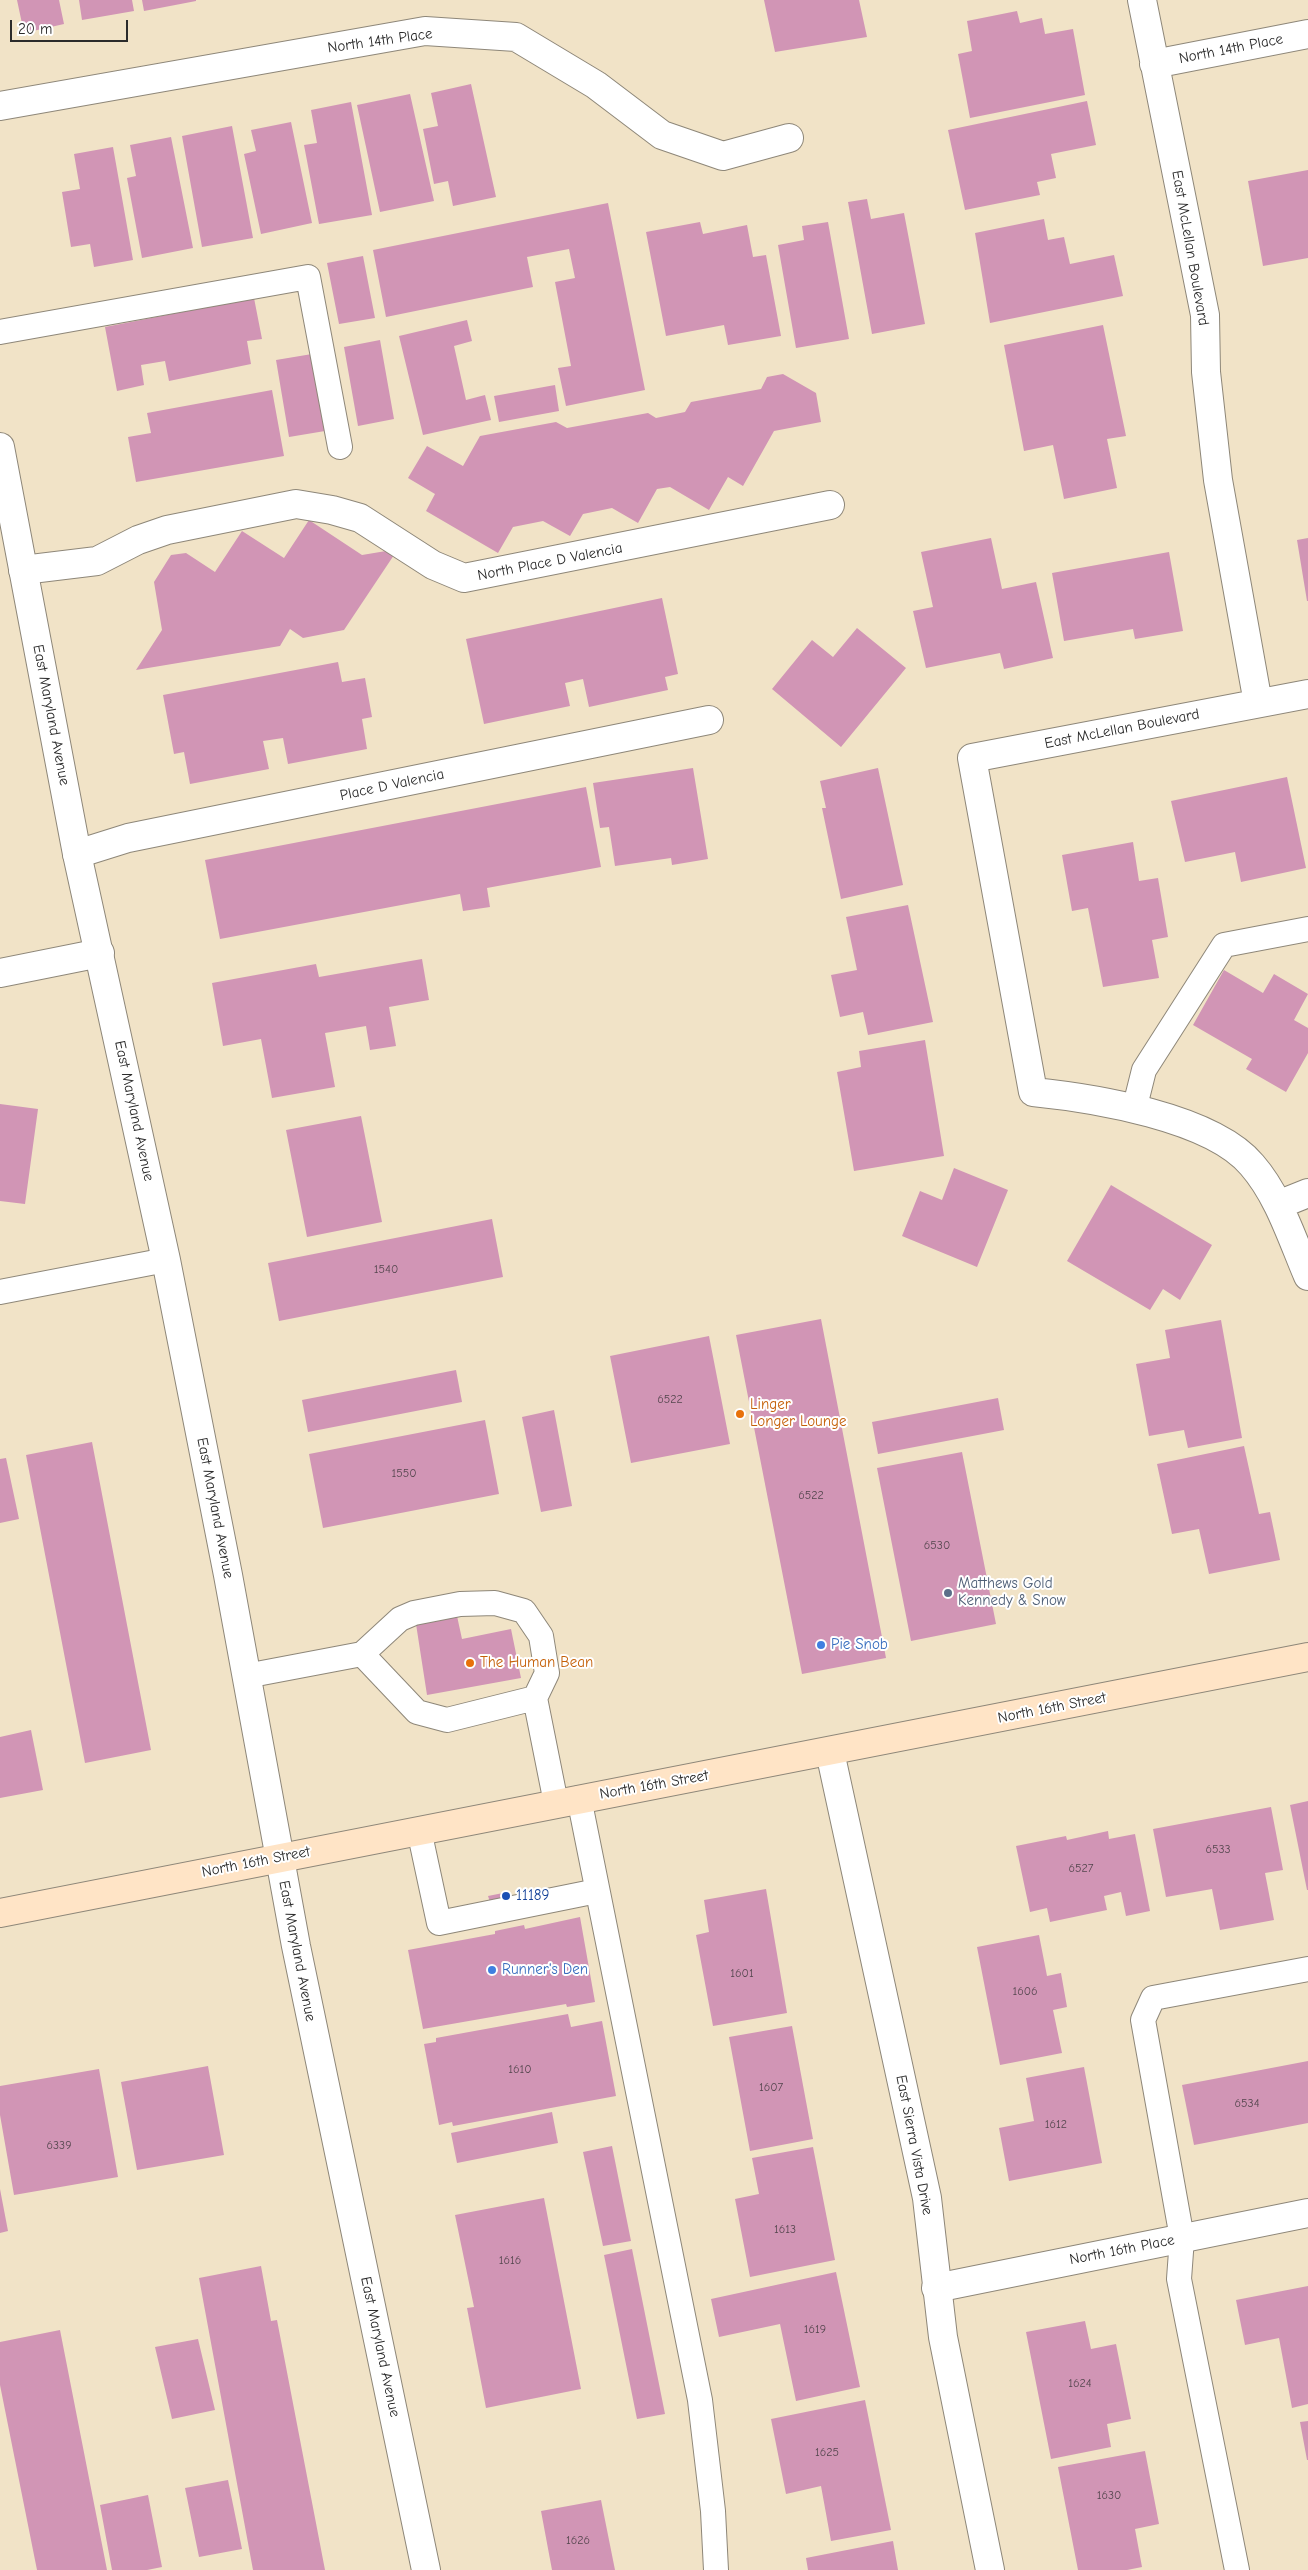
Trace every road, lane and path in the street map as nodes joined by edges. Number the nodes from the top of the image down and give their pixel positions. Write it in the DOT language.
graph roads {
  1 [pos="1142,0"];
  2 [pos="1308,34"];
  3 [pos="1154,64"];
  4 [pos="0,106"];
  5 [pos="789,138"];
  6 [pos="0,332"];
  7 [pos="340,447"];
  8 [pos="0,448"];
  9 [pos="830,505"];
  10 [pos="23,570"];
  11 [pos="1308,694"];
  12 [pos="1258,703"];
  13 [pos="709,720"];
  14 [pos="77,854"];
  15 [pos="1308,929"];
  16 [pos="100,952"];
  17 [pos="0,973"];
  18 [pos="1134,1110"];
  19 [pos="1308,1193"];
  20 [pos="1278,1205"];
  21 [pos="166,1260"];
  22 [pos="1308,1276"];
  23 [pos="0,1292"];
  24 [pos="362,1654"];
  25 [pos="1308,1657"];
  26 [pos="246,1676"];
  27 [pos="535,1698"];
  28 [pos="830,1752"];
  29 [pos="568,1801"];
  30 [pos="419,1830"];
  31 [pos="279,1858"];
  32 [pos="597,1890"];
  33 [pos="0,1913"];
  34 [pos="1308,1969"];
  35 [pos="1308,2214"];
  36 [pos="1182,2238"];
  37 [pos="936,2288"];
  38 [pos="426,2570"];
  39 [pos="716,2570"];
  40 [pos="990,2570"];
  41 [pos="1237,2570"];
  1 -- 3 [label="street, East McLellan Boulevard"];
  2 -- 3 [label="street, North 14th Place"];
  3 -- 12 [label="street, East McLellan Boulevard"];
  4 -- 5 [label="street, North 14th Place"];
  6 -- 7 [label="lane"];
  8 -- 10 [label="street, East Maryland Avenue"];
  9 -- 10 [label="street, North Place D Valencia"];
  10 -- 14 [label="street, East Maryland Avenue"];
  11 -- 12 [label="street"];
  12 -- 18 [label="street, East McLellan Boulevard"];
  13 -- 14 [label="street, Place D Valencia"];
  14 -- 16 [label="street, East Maryland Avenue"];
  15 -- 18 [label="lane"];
  16 -- 17 [label="street"];
  16 -- 21 [label="street, East Maryland Avenue"];
  18 -- 20 [label="street, East McLellan Boulevard"];
  19 -- 20 [label="street"];
  20 -- 22 [label="street, East McLellan Boulevard"];
  21 -- 23 [label="lane"];
  21 -- 26 [label="street, East Maryland Avenue"];
  24 -- 26 [label="lane"];
  24 -- 27 [label="lane"];
  24 -- 27 [label="lane"];
  25 -- 28 [label="main road, North 16th Street"];
  26 -- 31 [label="street, East Maryland Avenue"];
  27 -- 29 [label="lane"];
  28 -- 29 [label="main road, North 16th Street"];
  28 -- 37 [label="street, East Sierra Vista Drive"];
  29 -- 30 [label="main road, North 16th Street"];
  29 -- 32 [label="lane"];
  30 -- 31 [label="main road, North 16th Street"];
  30 -- 32 [label="lane"];
  31 -- 33 [label="main road, North 16th Street"];
  31 -- 38 [label="street, East Maryland Avenue"];
  32 -- 39 [label="lane"];
  34 -- 36 [label="lane"];
  35 -- 36 [label="street, North 16th Place"];
  36 -- 37 [label="street, North 16th Place"];
  36 -- 41 [label="lane"];
  37 -- 40 [label="street, East Sierra Vista Drive"];
}
